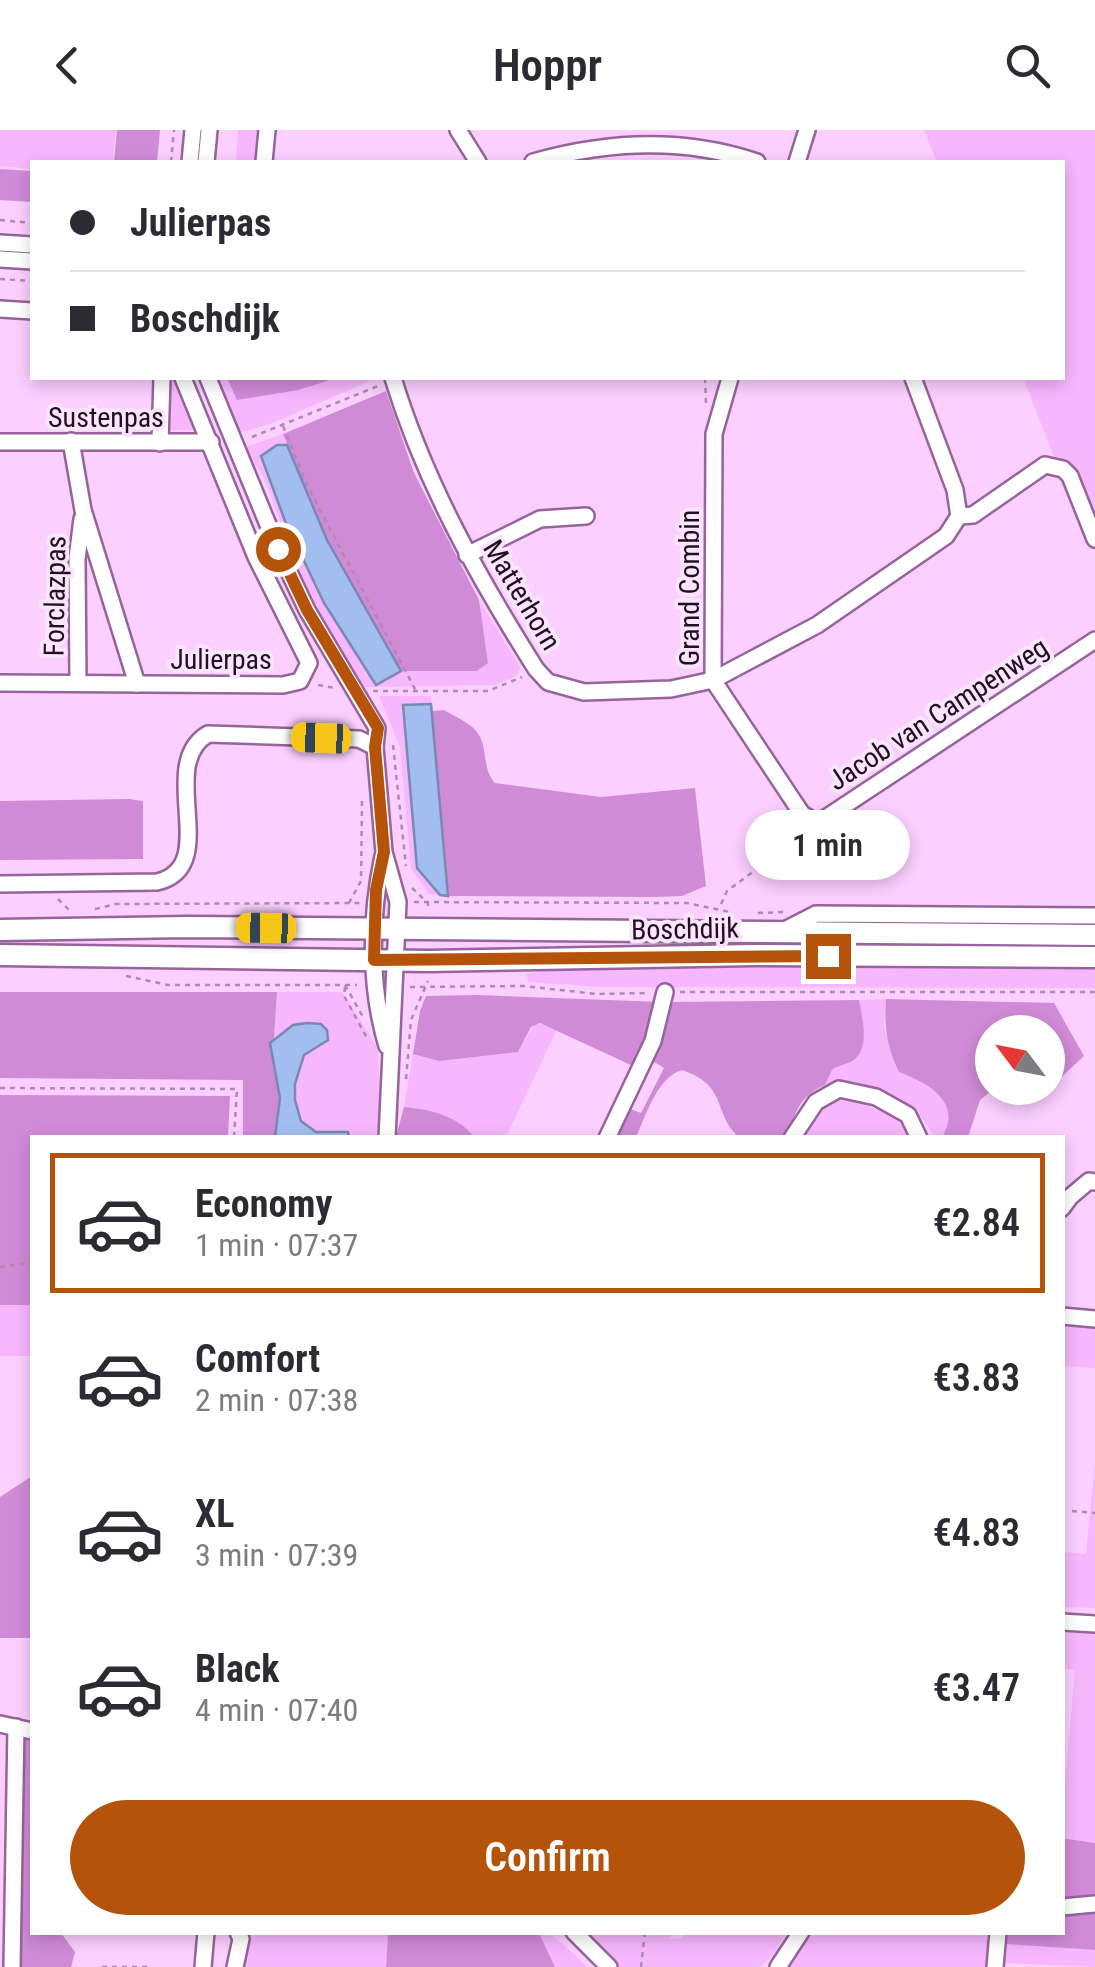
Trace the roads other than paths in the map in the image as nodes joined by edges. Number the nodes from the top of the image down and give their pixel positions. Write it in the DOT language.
graph roads {
  1 [pos="194,130"];
  2 [pos="209,130"];
  3 [pos="268,130"];
  4 [pos="458,130"];
  5 [pos="807,130"];
  6 [pos="190,160"];
  7 [pos="206,160"];
  8 [pos="264,160"];
  9 [pos="477,160"];
  10 [pos="543,160"];
  11 [pos="748,160"];
  12 [pos="798,160"];
  13 [pos="0,243"];
  14 [pos="30,246"];
  15 [pos="0,259"];
  16 [pos="30,262"];
  17 [pos="0,309"];
  18 [pos="30,311"];
  19 [pos="162,380"];
  20 [pos="184,380"];
  21 [pos="209,380"];
  22 [pos="394,380"];
  23 [pos="729,380"];
  24 [pos="914,380"];
  25 [pos="71,441"];
  26 [pos="0,442"];
  27 [pos="160,442"];
  28 [pos="211,442"];
  29 [pos="83,510"];
  30 [pos="586,516"];
  31 [pos="960,516"];
  32 [pos="1095,539"];
  33 [pos="467,554"];
  34 [pos="1095,640"];
  35 [pos="713,680"];
  36 [pos="78,683"];
  37 [pos="0,684"];
  38 [pos="137,684"];
  39 [pos="375,747"];
  40 [pos="818,824"];
  41 [pos="384,852"];
  42 [pos="0,884"];
  43 [pos="1095,916"];
  44 [pos="0,930"];
  45 [pos="375,930"];
  46 [pos="398,931"];
  47 [pos="776,934"];
  48 [pos="1095,935"];
  49 [pos="0,954"];
  50 [pos="1095,957"];
  51 [pos="374,960"];
  52 [pos="396,961"];
  53 [pos="665,992"];
  54 [pos="390,1055"];
  55 [pos="387,1135"];
  56 [pos="609,1135"];
  57 [pos="794,1135"];
  58 [pos="918,1135"];
  59 [pos="1095,1182"];
  60 [pos="1065,1204"];
  61 [pos="1065,1316"];
  62 [pos="1095,1319"];
  63 [pos="1065,1622"];
  64 [pos="1095,1624"];
  65 [pos="16,1727"];
  66 [pos="1095,1904"];
  67 [pos="1065,1906"];
  68 [pos="206,1935"];
  69 [pos="239,1935"];
  70 [pos="577,1935"];
  71 [pos="799,1935"];
  72 [pos="998,1935"];
  73 [pos="12,1967"];
  74 [pos="203,1967"];
  75 [pos="235,1967"];
  76 [pos="609,1967"];
  77 [pos="778,1967"];
  78 [pos="995,1967"];
  1 -- 6 [label="street"];
  2 -- 7 [label="street"];
  3 -- 8 [label="street"];
  4 -- 9 [label="street"];
  5 -- 12 [label="street"];
  10 -- 11 [label="street"];
  13 -- 14 [label="street"];
  15 -- 16 [label="street"];
  17 -- 18 [label="street"];
  19 -- 27 [label="street"];
  20 -- 28 [label="street"];
  21 -- 39 [label="street"];
  22 -- 33 [label="street, Matterhorn"];
  23 -- 35 [label="street, Grand Combin"];
  24 -- 31 [label="street"];
  25 -- 26 [label="street, Sustenpas"];
  25 -- 27 [label="street, Sustenpas"];
  25 -- 29 [label="street, Forclazpas"];
  27 -- 28 [label="street, Sustenpas"];
  28 -- 38 [label="street, Julierpas"];
  29 -- 36 [label="street, Forclazpas"];
  29 -- 38 [label="street, Forclazpas"];
  30 -- 33 [label="street"];
  31 -- 32 [label="street, Matterhorn"];
  31 -- 35 [label="street, Matterhorn"];
  33 -- 35 [label="street, Matterhorn"];
  34 -- 40 [label="street, Jacob van Campenweg"];
  35 -- 40 [label="street, Grand Combin"];
  36 -- 37 [label="street, Julierpas"];
  36 -- 38 [label="street, Julierpas"];
  39 -- 41 [label="street"];
  39 -- 42 [label="street"];
  41 -- 45 [label="street"];
  41 -- 46 [label="street"];
  43 -- 47 [label="street, Boschdijk"];
  44 -- 45 [label="main road, Boschdijk"];
  45 -- 46 [label="main road, Boschdijk"];
  45 -- 51 [label="street"];
  46 -- 47 [label="main road, Boschdijk"];
  46 -- 52 [label="street"];
  47 -- 48 [label="main road, Boschdijk"];
  49 -- 51 [label="main road, Boschdijk"];
  50 -- 52 [label="main road, Boschdijk"];
  51 -- 52 [label="main road, Boschdijk"];
  51 -- 54 [label="street"];
  52 -- 54 [label="street"];
  53 -- 56 [label="street"];
  54 -- 55 [label="street"];
  57 -- 58 [label="street"];
  59 -- 60 [label="street"];
  61 -- 62 [label="street"];
  63 -- 64 [label="street"];
  65 -- 73 [label="street"];
  66 -- 67 [label="street"];
  68 -- 74 [label="street"];
  69 -- 75 [label="street"];
  70 -- 76 [label="street"];
  71 -- 77 [label="street"];
  72 -- 78 [label="street"];
}
